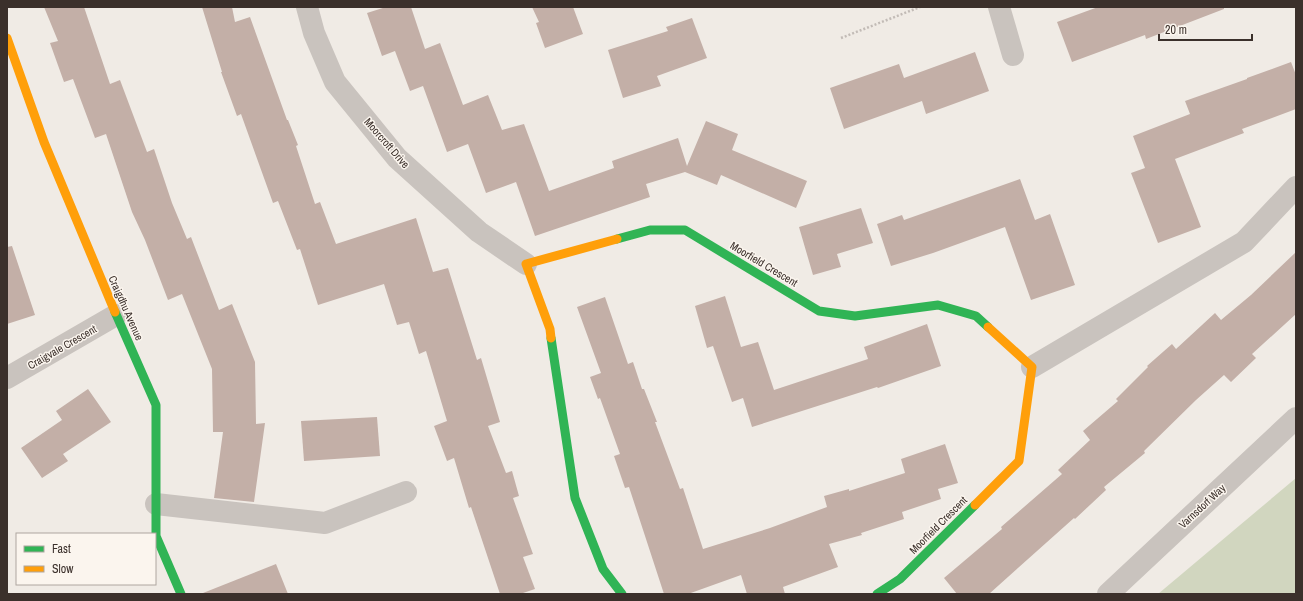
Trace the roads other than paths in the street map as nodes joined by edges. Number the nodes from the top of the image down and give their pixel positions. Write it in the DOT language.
graph roads {
  1 [pos="307,7"];
  2 [pos="999,7"];
  3 [pos="7,38"];
  4 [pos="1013,55"];
  5 [pos="1296,187"];
  6 [pos="526,264"];
  7 [pos="116,316"];
  8 [pos="1032,367"];
  9 [pos="7,378"];
  10 [pos="1296,418"];
  11 [pos="406,492"];
  12 [pos="156,504"];
  13 [pos="181,594"];
  14 [pos="622,594"];
  15 [pos="877,594"];
  16 [pos="1108,594"];
  1 -- 6 [label="street, Moorcroft Drive"];
  2 -- 4 [label="street"];
  3 -- 7 [label="street, Craigdhu Avenue"];
  5 -- 8 [label="street"];
  6 -- 8 [label="street, Moorfield Crescent"];
  6 -- 14 [label="street"];
  7 -- 9 [label="street, Craigvale Crescent"];
  7 -- 12 [label="street, Craigdhu Avenue"];
  8 -- 15 [label="street, Moorfield Crescent"];
  10 -- 16 [label="street, Varnsdorf Way"];
  11 -- 12 [label="street"];
  12 -- 13 [label="street, Craigdhu Avenue"];
}
